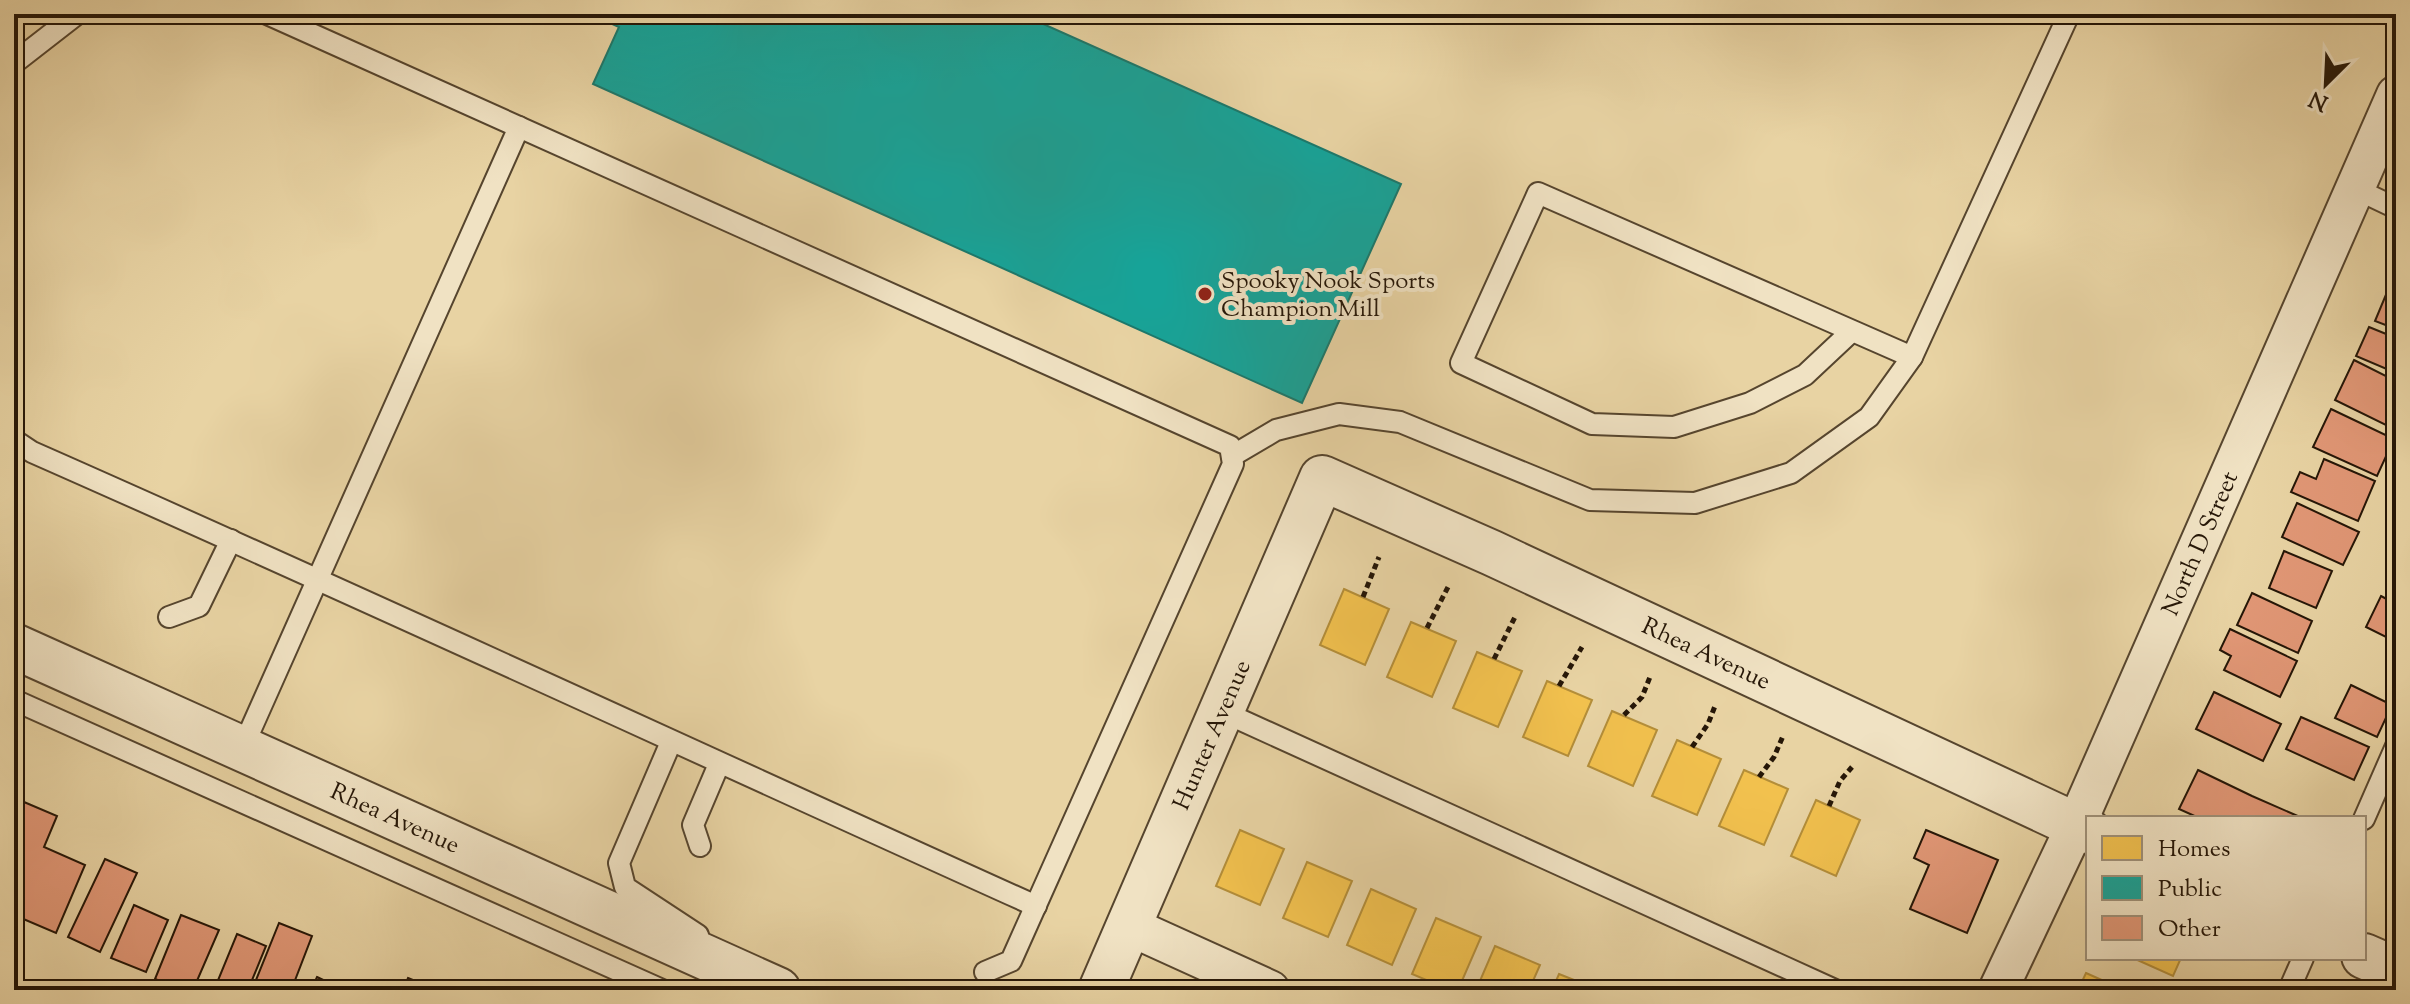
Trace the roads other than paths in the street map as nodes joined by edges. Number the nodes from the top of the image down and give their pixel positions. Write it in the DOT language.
graph roads {
  1 [pos="77,14"];
  2 [pos="267,14"];
  3 [pos="2069,14"];
  4 [pos="14,63"];
  5 [pos="2396,95"];
  6 [pos="519,127"];
  7 [pos="2354,188"];
  8 [pos="2396,208"];
  9 [pos="1852,331"];
  10 [pos="1912,357"];
  11 [pos="14,440"];
  12 [pos="1232,456"];
  13 [pos="1322,478"];
  14 [pos="231,540"];
  15 [pos="318,578"];
  16 [pos="169,617"];
  17 [pos="14,646"];
  18 [pos="14,700"];
  19 [pos="1221,711"];
  20 [pos="671,742"];
  21 [pos="2396,746"];
  22 [pos="242,749"];
  23 [pos="719,764"];
  24 [pos="2087,816"];
  25 [pos="2365,816"];
  26 [pos="2082,828"];
  27 [pos="700,846"];
  28 [pos="1036,906"];
  29 [pos="1129,926"];
  30 [pos="2366,957"];
  31 [pos="2302,960"];
  32 [pos="2396,970"];
  33 [pos="985,972"];
  34 [pos="770,986"];
  35 [pos="662,990"];
  36 [pos="1101,990"];
  37 [pos="1270,990"];
  38 [pos="1835,990"];
  39 [pos="1998,990"];
  40 [pos="2289,990"];
  1 -- 4 [label="lane"];
  2 -- 6 [label="lane"];
  3 -- 10 [label="lane"];
  5 -- 7 [label="street, North D Street"];
  6 -- 12 [label="lane"];
  6 -- 15 [label="lane"];
  7 -- 8 [label="lane"];
  7 -- 24 [label="street, North D Street"];
  9 -- 9 [label="lane"];
  9 -- 10 [label="lane"];
  10 -- 12 [label="lane"];
  11 -- 14 [label="lane"];
  12 -- 28 [label="lane"];
  13 -- 19 [label="street, Hunter Avenue"];
  13 -- 26 [label="street, Rhea Avenue"];
  14 -- 15 [label="lane"];
  14 -- 16 [label="lane"];
  15 -- 20 [label="lane"];
  15 -- 22 [label="lane"];
  17 -- 22 [label="street, Rhea Avenue"];
  18 -- 35 [label="lane"];
  19 -- 29 [label="street, Hunter Avenue"];
  19 -- 38 [label="lane"];
  20 -- 23 [label="lane"];
  20 -- 34 [label="lane"];
  21 -- 25 [label="lane"];
  22 -- 34 [label="street, Rhea Avenue"];
  23 -- 27 [label="lane"];
  23 -- 28 [label="lane"];
  26 -- 39 [label="street, North D Street"];
  28 -- 33 [label="lane"];
  29 -- 36 [label="street, Hunter Avenue"];
  29 -- 37 [label="street"];
  30 -- 32 [label="street"];
  31 -- 40 [label="lane"];
}
